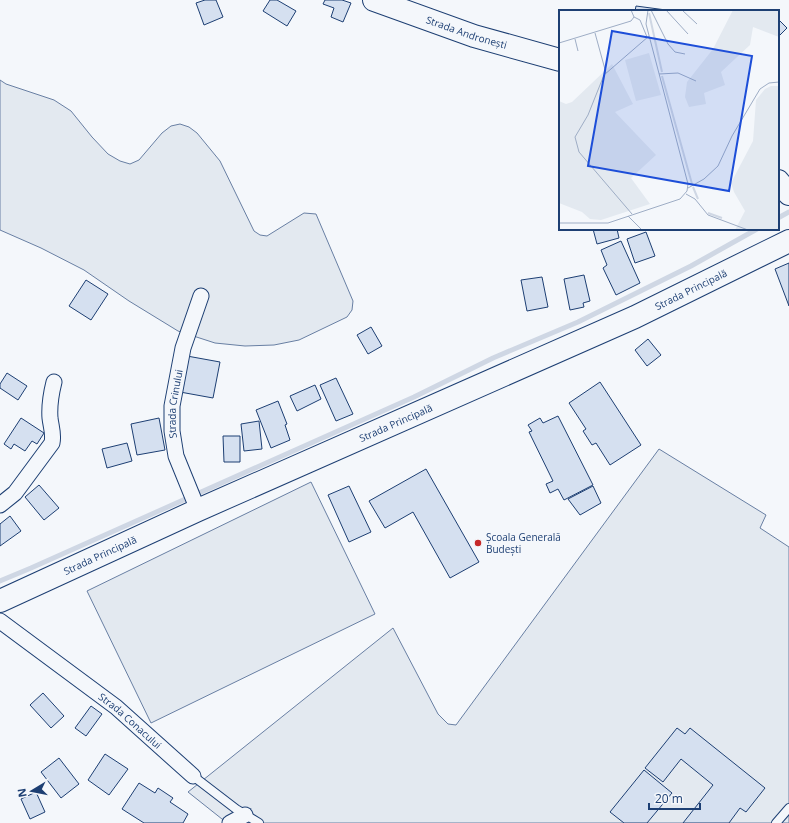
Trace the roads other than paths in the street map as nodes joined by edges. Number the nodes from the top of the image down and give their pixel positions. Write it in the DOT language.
graph roads {
  1 [pos="374,0"];
  2 [pos="559,60"];
  3 [pos="779,182"];
  4 [pos="789,194"];
  5 [pos="789,241"];
  6 [pos="201,296"];
  7 [pos="54,382"];
  8 [pos="0,505"];
  9 [pos="197,508"];
  10 [pos="0,601"];
  11 [pos="0,621"];
  12 [pos="193,776"];
  13 [pos="789,808"];
  14 [pos="245,815"];
  15 [pos="230,823"];
  16 [pos="259,823"];
  17 [pos="776,823"];
  1 -- 2 [label="main road, Strada Andronești"];
  3 -- 4 [label="main road"];
  5 -- 9 [label="main road, Strada Principală"];
  6 -- 9 [label="street, Strada Crinului"];
  7 -- 8 [label="street"];
  9 -- 10 [label="main road, Strada Principală"];
  11 -- 12 [label="street, Strada Conacului"];
  12 -- 14 [label="lane, Strada Conacului"];
  13 -- 17 [label="lane"];
  14 -- 15 [label="street"];
  14 -- 16 [label="lane, Strada Conacului"];
}
